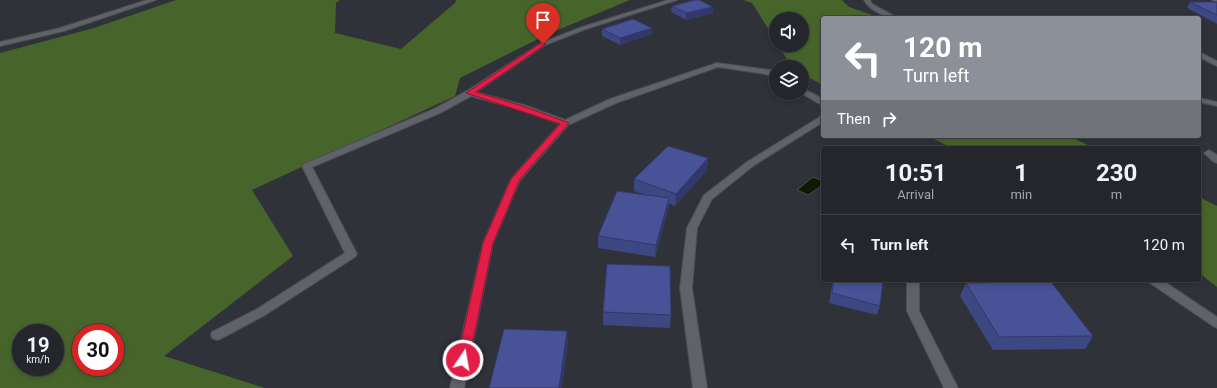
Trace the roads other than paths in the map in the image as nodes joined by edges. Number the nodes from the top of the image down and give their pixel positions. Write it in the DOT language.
graph roads {
  1 [pos="153,0"];
  2 [pos="674,0"];
  3 [pos="867,0"];
  4 [pos="892,16"];
  5 [pos="0,44"];
  6 [pos="1201,55"];
  7 [pos="1217,64"];
  8 [pos="769,73"];
  9 [pos="470,93"];
  10 [pos="809,94"];
  11 [pos="1201,100"];
  12 [pos="821,101"];
  13 [pos="1217,104"];
  14 [pos="821,119"];
  15 [pos="565,123"];
  16 [pos="1209,153"];
  17 [pos="1217,160"];
  18 [pos="912,282"];
  19 [pos="1157,282"];
  20 [pos="1217,323"];
  21 [pos="217,335"];
  22 [pos="457,388"];
  23 [pos="700,388"];
  24 [pos="951,388"];
  1 -- 5 [label="street"];
  2 -- 9 [label="street"];
  3 -- 4 [label="street"];
  6 -- 7 [label="street"];
  8 -- 15 [label="street"];
  9 -- 15 [label="street"];
  9 -- 21 [label="street"];
  10 -- 12 [label="street"];
  11 -- 13 [label="street"];
  14 -- 23 [label="street"];
  15 -- 22 [label="street"];
  16 -- 17 [label="street"];
  18 -- 24 [label="street"];
  19 -- 20 [label="street"];
}
